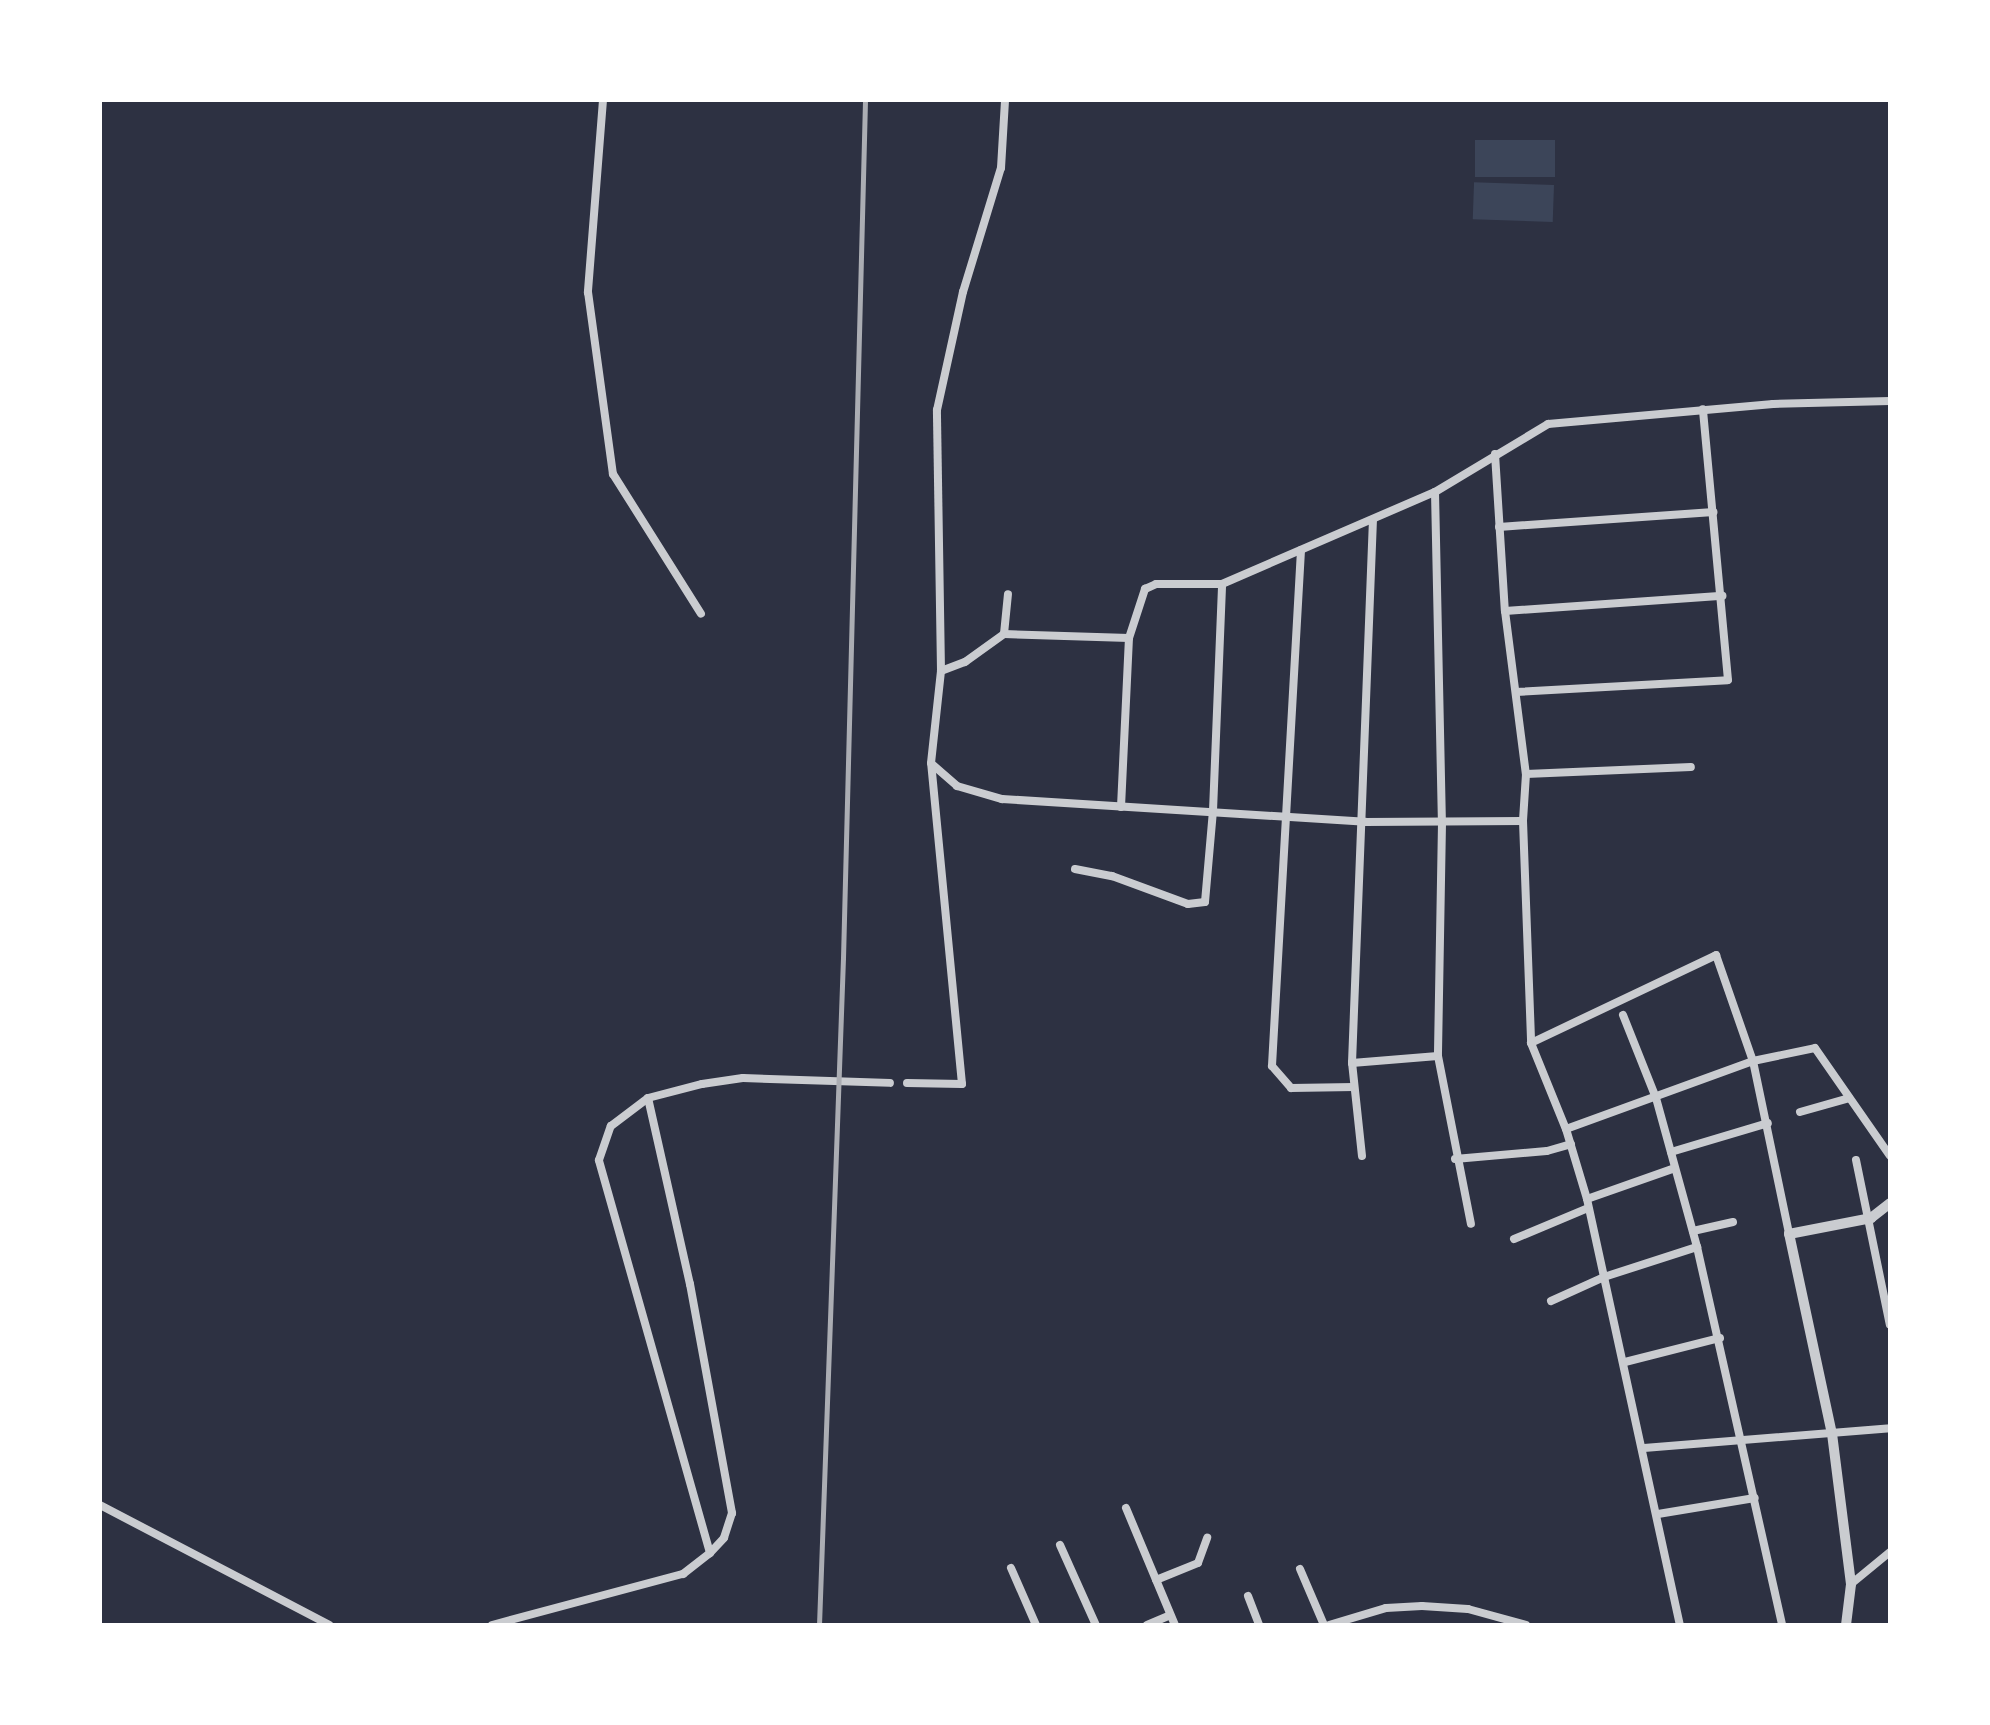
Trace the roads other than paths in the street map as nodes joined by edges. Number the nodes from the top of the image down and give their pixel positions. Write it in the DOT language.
graph roads {
  1 [pos="603,100"];
  2 [pos="1005,100"];
  3 [pos="1890,401"];
  4 [pos="1704,409"];
  5 [pos="1495,454"];
  6 [pos="1435,492"];
  7 [pos="1714,512"];
  8 [pos="1373,519"];
  9 [pos="1499,527"];
  10 [pos="1301,550"];
  11 [pos="1222,584"];
  12 [pos="1008,594"];
  13 [pos="1722,596"];
  14 [pos="1505,610"];
  15 [pos="701,614"];
  16 [pos="1004,634"];
  17 [pos="1129,638"];
  18 [pos="941,671"];
  19 [pos="1516,692"];
  20 [pos="931,763"];
  21 [pos="1691,767"];
  22 [pos="1526,774"];
  23 [pos="1121,806"];
  24 [pos="1213,812"];
  25 [pos="1288,814"];
  26 [pos="1522,821"];
  27 [pos="1365,822"];
  28 [pos="1442,823"];
  29 [pos="1075,870"];
  30 [pos="1623,1015"];
  31 [pos="1531,1043"];
  32 [pos="1438,1056"];
  33 [pos="1754,1061"];
  34 [pos="1352,1063"];
  35 [pos="890,1082"];
  36 [pos="908,1083"];
  37 [pos="1354,1087"];
  38 [pos="648,1098"];
  39 [pos="1656,1098"];
  40 [pos="1849,1098"];
  41 [pos="1800,1112"];
  42 [pos="1768,1123"];
  43 [pos="1566,1129"];
  44 [pos="1571,1144"];
  45 [pos="1671,1152"];
  46 [pos="1362,1156"];
  47 [pos="1890,1156"];
  48 [pos="1455,1159"];
  49 [pos="1856,1160"];
  50 [pos="1675,1168"];
  51 [pos="1890,1203"];
  52 [pos="1587,1204"];
  53 [pos="1870,1218"];
  54 [pos="1733,1222"];
  55 [pos="1471,1224"];
  56 [pos="1693,1231"];
  57 [pos="1788,1234"];
  58 [pos="1514,1239"];
  59 [pos="1697,1247"];
  60 [pos="1604,1277"];
  61 [pos="1552,1301"];
  62 [pos="1890,1325"];
  63 [pos="1720,1338"];
  64 [pos="1626,1362"];
  65 [pos="1890,1428"];
  66 [pos="1832,1434"];
  67 [pos="1740,1440"];
  68 [pos="1644,1448"];
  69 [pos="1755,1498"];
  70 [pos="100,1505"];
  71 [pos="1126,1508"];
  72 [pos="1658,1514"];
  73 [pos="1207,1538"];
  74 [pos="1060,1546"];
  75 [pos="1890,1552"];
  76 [pos="710,1554"];
  77 [pos="1011,1568"];
  78 [pos="1300,1568"];
  79 [pos="1156,1580"];
  80 [pos="1851,1584"];
  81 [pos="1248,1596"];
  82 [pos="1170,1615"];
  83 [pos="330,1625"];
  84 [pos="492,1625"];
  85 [pos="1036,1625"];
  86 [pos="1096,1625"];
  87 [pos="1146,1625"];
  88 [pos="1174,1625"];
  89 [pos="1260,1625"];
  90 [pos="1327,1625"];
  91 [pos="1526,1625"];
  92 [pos="1680,1625"];
  93 [pos="1782,1625"];
  94 [pos="1846,1625"];
  1 -- 15 [label="street"];
  2 -- 18 [label="street"];
  3 -- 4 [label="street"];
  4 -- 5 [label="street"];
  4 -- 7 [label="street"];
  5 -- 6 [label="street"];
  5 -- 9 [label="street"];
  6 -- 8 [label="street"];
  6 -- 28 [label="street"];
  7 -- 9 [label="street"];
  7 -- 13 [label="street"];
  8 -- 10 [label="street"];
  8 -- 27 [label="street"];
  9 -- 14 [label="street"];
  10 -- 11 [label="street"];
  10 -- 25 [label="street"];
  11 -- 17 [label="street"];
  11 -- 24 [label="street"];
  12 -- 16 [label="street"];
  13 -- 14 [label="street"];
  13 -- 19 [label="street"];
  14 -- 19 [label="street"];
  16 -- 17 [label="street"];
  16 -- 18 [label="street"];
  17 -- 23 [label="street"];
  18 -- 20 [label="street"];
  19 -- 22 [label="street"];
  20 -- 23 [label="street"];
  20 -- 36 [label="street"];
  21 -- 22 [label="street"];
  22 -- 26 [label="street"];
  23 -- 24 [label="street"];
  24 -- 25 [label="street"];
  24 -- 29 [label="street"];
  25 -- 27 [label="street"];
  25 -- 37 [label="street"];
  26 -- 28 [label="street"];
  26 -- 31 [label="street"];
  27 -- 28 [label="street"];
  27 -- 34 [label="street"];
  28 -- 32 [label="street"];
  30 -- 39 [label="street"];
  31 -- 33 [label="street"];
  31 -- 43 [label="street"];
  32 -- 34 [label="street"];
  32 -- 48 [label="street"];
  33 -- 39 [label="street"];
  33 -- 40 [label="street"];
  33 -- 42 [label="street"];
  34 -- 37 [label="street"];
  35 -- 38 [label="street"];
  37 -- 46 [label="street"];
  38 -- 76 [label="street"];
  38 -- 76 [label="street"];
  39 -- 43 [label="street"];
  39 -- 45 [label="street"];
  40 -- 41 [label="street"];
  40 -- 47 [label="street"];
  42 -- 45 [label="street"];
  42 -- 57 [label="street"];
  43 -- 44 [label="street"];
  44 -- 48 [label="street"];
  44 -- 52 [label="street"];
  45 -- 50 [label="street"];
  48 -- 55 [label="street"];
  49 -- 53 [label="street"];
  50 -- 52 [label="street"];
  50 -- 56 [label="street"];
  51 -- 53 [label="street"];
  52 -- 58 [label="street"];
  52 -- 60 [label="street"];
  53 -- 57 [label="street"];
  53 -- 62 [label="street"];
  54 -- 56 [label="street"];
  56 -- 59 [label="street"];
  57 -- 66 [label="street"];
  59 -- 60 [label="street"];
  59 -- 63 [label="street"];
  60 -- 61 [label="street"];
  60 -- 64 [label="street"];
  63 -- 64 [label="street"];
  63 -- 67 [label="street"];
  64 -- 68 [label="street"];
  65 -- 66 [label="street"];
  66 -- 67 [label="street"];
  66 -- 80 [label="street"];
  67 -- 68 [label="street"];
  67 -- 69 [label="street"];
  68 -- 72 [label="street"];
  69 -- 72 [label="street"];
  69 -- 93 [label="street"];
  70 -- 83 [label="street"];
  71 -- 79 [label="street"];
  72 -- 92 [label="street"];
  73 -- 79 [label="street"];
  74 -- 86 [label="street"];
  75 -- 80 [label="street"];
  76 -- 84 [label="street"];
  77 -- 85 [label="street"];
  78 -- 90 [label="street"];
  79 -- 82 [label="street"];
  80 -- 94 [label="street"];
  81 -- 89 [label="street"];
  82 -- 87 [label="street"];
  82 -- 88 [label="street"];
  90 -- 91 [label="street"];
}
